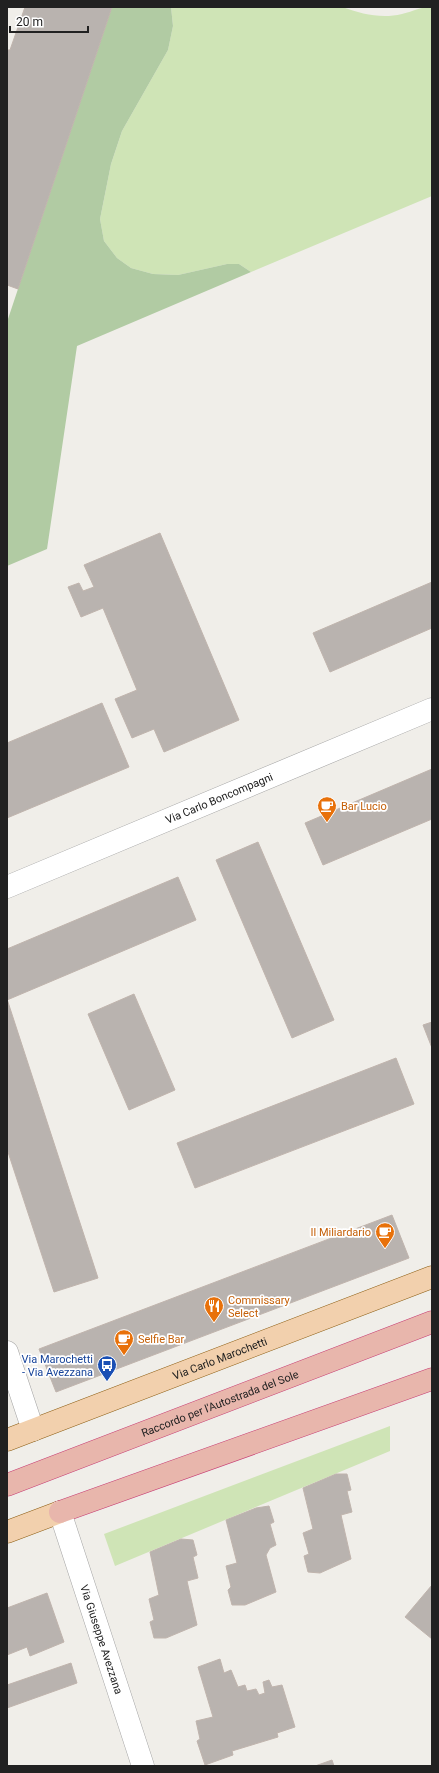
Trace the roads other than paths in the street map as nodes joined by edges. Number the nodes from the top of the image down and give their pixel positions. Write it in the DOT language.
graph roads {
  1 [pos="432,709"];
  2 [pos="7,887"];
  3 [pos="432,1277"];
  4 [pos="432,1322"];
  5 [pos="7,1352"];
  6 [pos="432,1379"];
  7 [pos="33,1430"];
  8 [pos="7,1440"];
  9 [pos="7,1485"];
  10 [pos="60,1512"];
  11 [pos="7,1532"];
  12 [pos="142,1766"];
  1 -- 2 [label="street, Via Carlo Boncompagni"];
  3 -- 7 [label="main road, Via Carlo Marochetti"];
  4 -- 9 [label="highway, Raccordo per l'Autostrada del Sole"];
  5 -- 7 [label="street"];
  6 -- 10 [label="highway"];
  7 -- 8 [label="main road, Via Carlo Marochetti"];
  10 -- 11 [label="main road"];
  10 -- 12 [label="street, Via Giuseppe Avezzana"];
}
